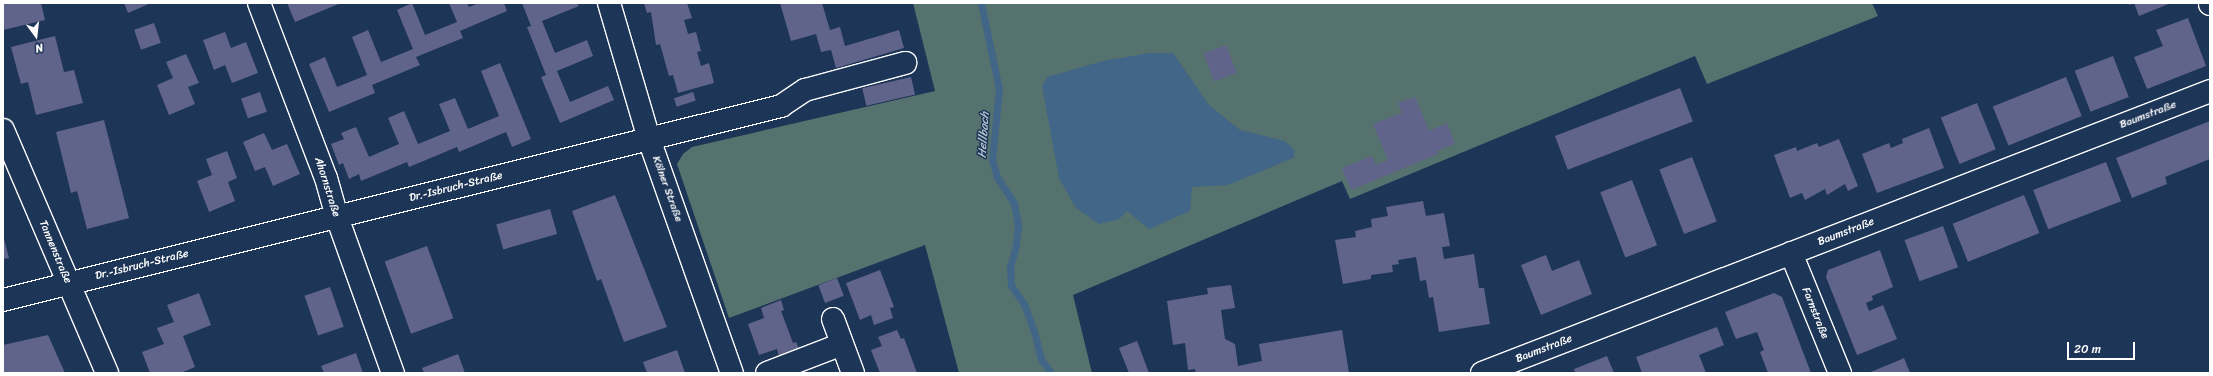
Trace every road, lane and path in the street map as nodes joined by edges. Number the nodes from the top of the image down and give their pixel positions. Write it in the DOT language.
graph roads {
  1 [pos="258,3"];
  2 [pos="609,3"];
  3 [pos="905,63"];
  4 [pos="2210,91"];
  5 [pos="3,130"];
  6 [pos="649,139"];
  7 [pos="337,217"];
  8 [pos="1791,253"];
  9 [pos="68,284"];
  10 [pos="3,300"];
  11 [pos="833,319"];
  12 [pos="842,344"];
  13 [pos="107,373"];
  14 [pos="393,373"];
  15 [pos="732,373"];
  16 [pos="767,373"];
  17 [pos="853,373"];
  18 [pos="1482,373"];
  19 [pos="1840,373"];
  1 -- 7 [label="street, Ahornstraße"];
  2 -- 6 [label="street, Kölner Straße"];
  3 -- 6 [label="street, Dr.-Isbruch-Straße"];
  4 -- 8 [label="street, Baumstraße"];
  5 -- 9 [label="street, Tannenstraße"];
  6 -- 7 [label="street, Dr.-Isbruch-Straße"];
  6 -- 15 [label="street, Kölner Straße"];
  7 -- 9 [label="street, Dr.-Isbruch-Straße"];
  7 -- 14 [label="street, Ahornstraße"];
  8 -- 18 [label="street, Baumstraße"];
  8 -- 19 [label="street, Farnstraße"];
  9 -- 10 [label="street, Dr.-Isbruch-Straße"];
  9 -- 13 [label="street, Tannenstraße"];
  11 -- 12 [label="street"];
  12 -- 16 [label="street"];
  12 -- 17 [label="street"];
}
